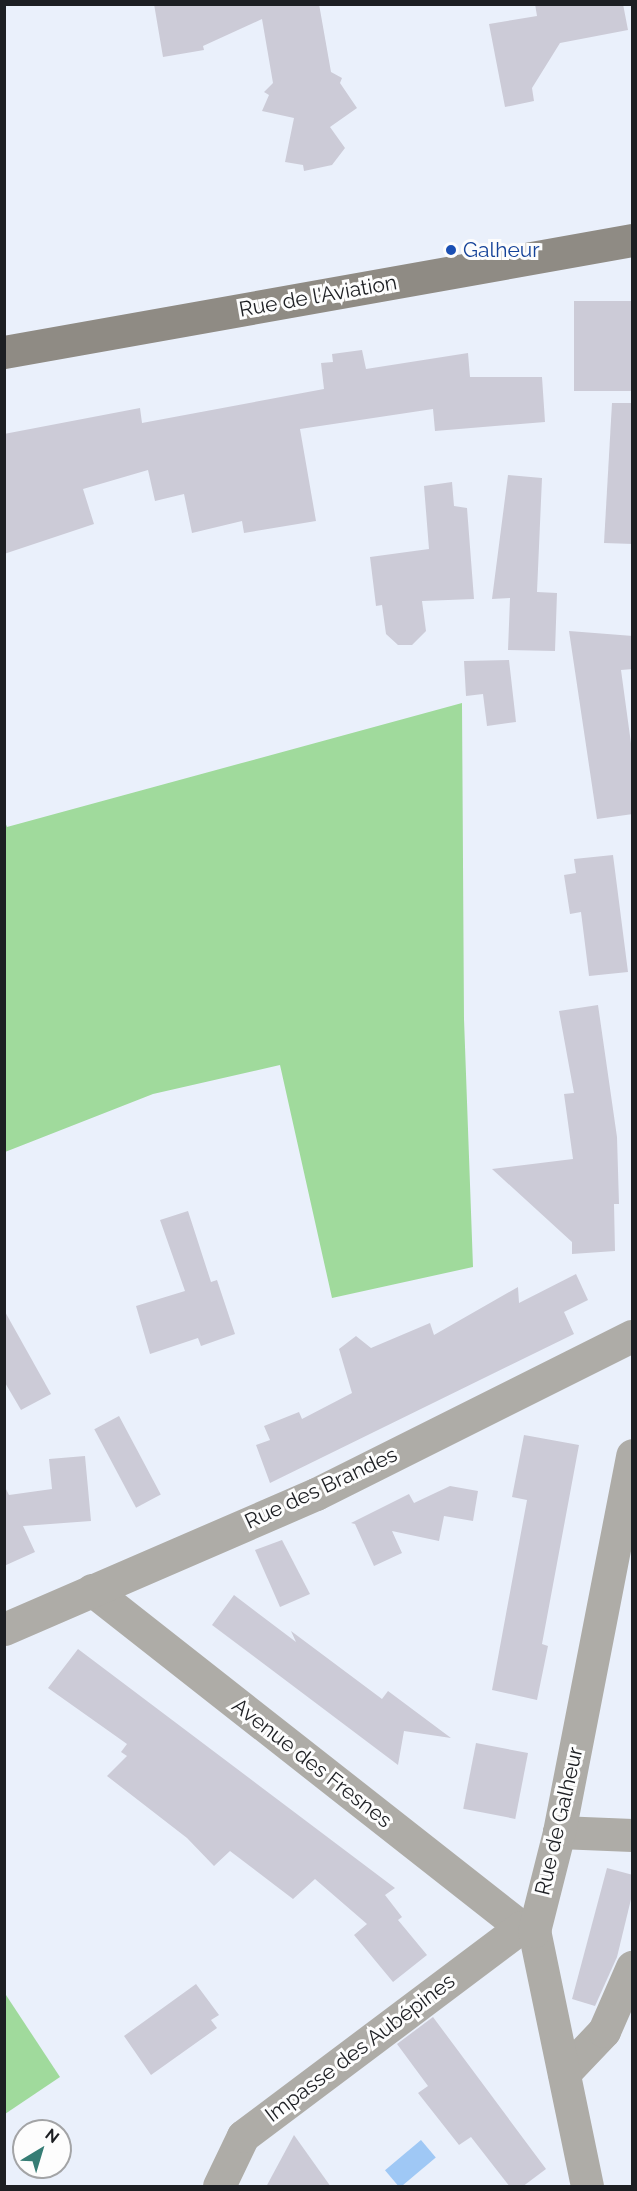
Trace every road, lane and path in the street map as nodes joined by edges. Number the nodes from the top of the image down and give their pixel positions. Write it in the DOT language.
graph roads {
  1 [pos="633,240"];
  2 [pos="4,352"];
  3 [pos="633,1336"];
  4 [pos="633,1455"];
  5 [pos="92,1590"];
  6 [pos="4,1629"];
  7 [pos="559,1832"];
  8 [pos="633,1835"];
  9 [pos="527,1929"];
  10 [pos="633,1967"];
  11 [pos="564,2073"];
  12 [pos="219,2187"];
  13 [pos="587,2187"];
  1 -- 2 [label="street, Rue de l'Aviation"];
  3 -- 5 [label="street, Rue des Brandes"];
  4 -- 7 [label="street, Rue de Galheur"];
  5 -- 6 [label="street, Rue des Brandes"];
  5 -- 9 [label="street, Avenue des Fresnes"];
  7 -- 8 [label="street"];
  7 -- 9 [label="street, Rue de Galheur"];
  9 -- 11 [label="street, Rue de Galheur"];
  9 -- 12 [label="street, Impasse des Aubépines"];
  10 -- 11 [label="street"];
  11 -- 13 [label="street, Rue de Galheur"];
}
